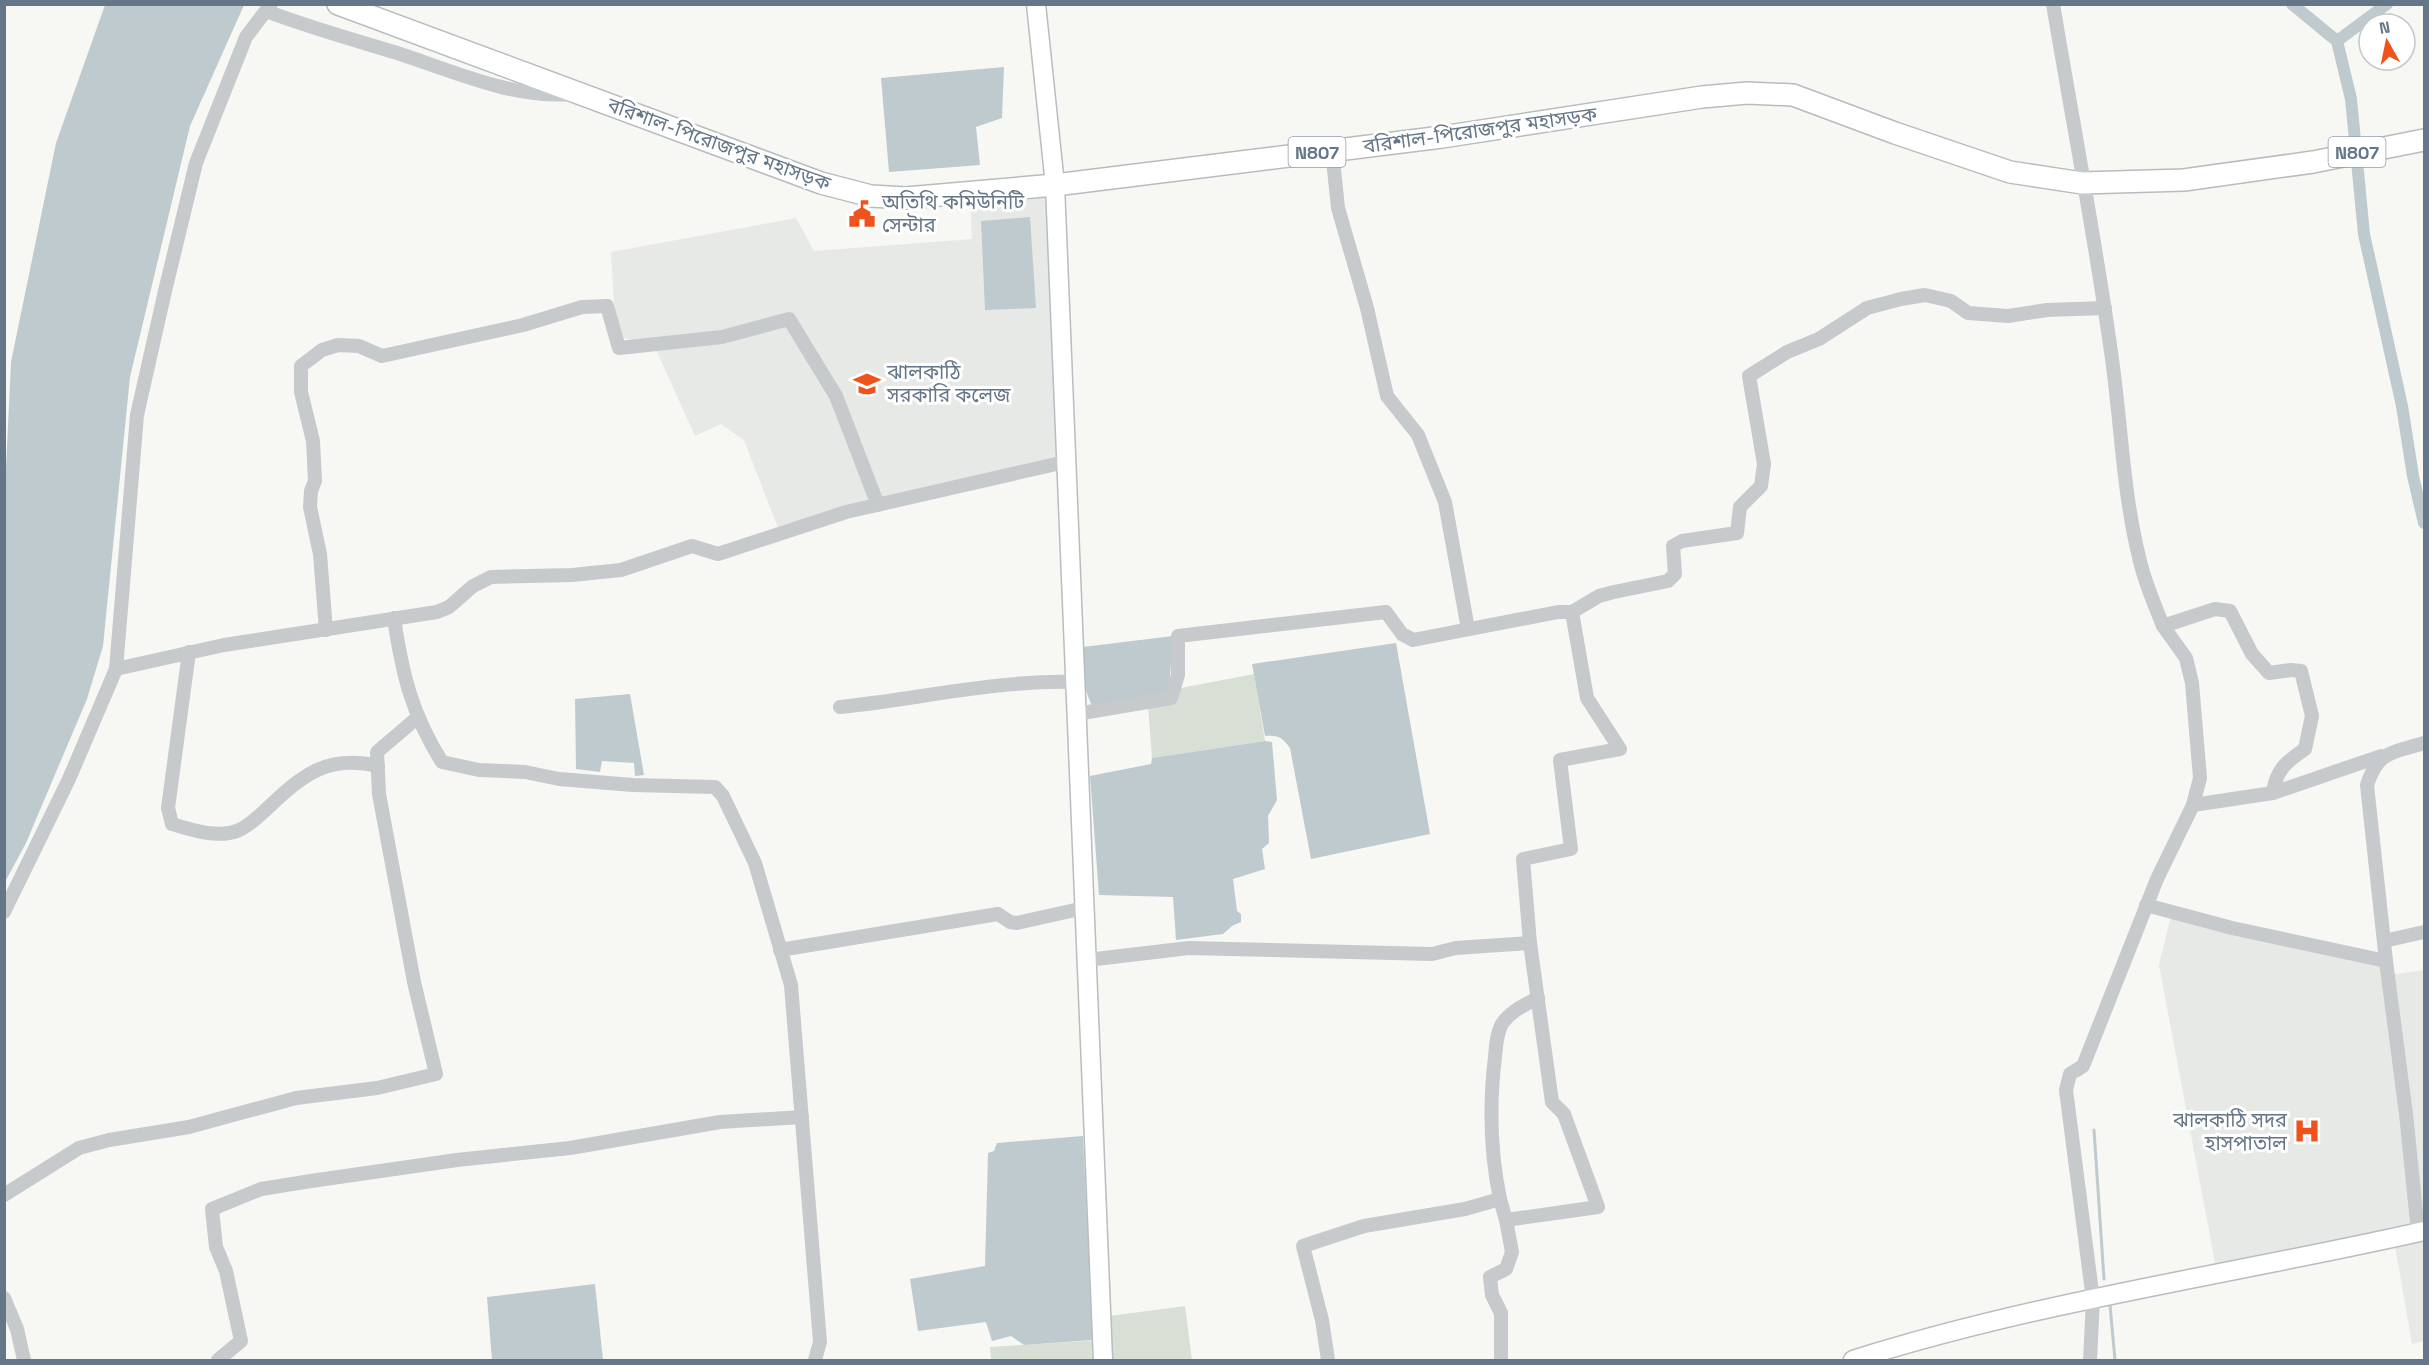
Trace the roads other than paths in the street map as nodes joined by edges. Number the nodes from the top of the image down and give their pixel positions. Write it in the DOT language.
graph roads {
  1 [pos="338,4"];
  2 [pos="1036,4"];
  3 [pos="2053,4"];
  4 [pos="268,8"];
  5 [pos="582,94"];
  6 [pos="2424,140"];
  7 [pos="1332,150"];
  8 [pos="2082,183"];
  9 [pos="1055,184"];
  10 [pos="2105,308"];
  11 [pos="1065,462"];
  12 [pos="878,505"];
  13 [pos="1572,612"];
  14 [pos="394,618"];
  15 [pos="2163,626"];
  16 [pos="326,630"];
  17 [pos="1467,630"];
  18 [pos="189,652"];
  19 [pos="117,669"];
  20 [pos="1074,682"];
  21 [pos="840,707"];
  22 [pos="1076,714"];
  23 [pos="418,717"];
  24 [pos="2424,743"];
  25 [pos="2381,756"];
  26 [pos="378,766"];
  27 [pos="2273,793"];
  28 [pos="2193,805"];
  29 [pos="2146,905"];
  30 [pos="1084,908"];
  31 [pos="4,912"];
  32 [pos="2424,932"];
  33 [pos="2384,941"];
  34 [pos="1530,943"];
  35 [pos="780,950"];
  36 [pos="1087,960"];
  37 [pos="2386,962"];
  38 [pos="1538,998"];
  39 [pos="802,1117"];
  40 [pos="4,1195"];
  41 [pos="1500,1199"];
  42 [pos="1506,1220"];
  43 [pos="2421,1232"];
  44 [pos="4,1298"];
  45 [pos="2093,1300"];
  46 [pos="1894,1354"];
  47 [pos="24,1360"];
  48 [pos="218,1360"];
  49 [pos="816,1360"];
  50 [pos="1103,1360"];
  51 [pos="1328,1360"];
  52 [pos="1501,1360"];
  53 [pos="1852,1360"];
  54 [pos="2090,1360"];
  1 -- 5 [label="highway, বরিশাল-পিরোজপুর মহাসড়ক / N807"];
  2 -- 9 [label="main road"];
  3 -- 8 [label="street"];
  4 -- 5 [label="street"];
  4 -- 19 [label="street"];
  5 -- 9 [label="highway, বরিশাল-পিরোজপুর মহাসড়ক / N807"];
  6 -- 8 [label="highway, বরিশাল-পিরোজপুর মহাসড়ক / N807"];
  7 -- 8 [label="highway, বরিশাল-পিরোজপুর মহাসড়ক / N807"];
  7 -- 9 [label="highway, বরিশাল-পিরোজপুর মহাসড়ক / N807"];
  7 -- 17 [label="street"];
  8 -- 10 [label="street"];
  9 -- 11 [label="main road"];
  10 -- 13 [label="street"];
  10 -- 15 [label="street"];
  11 -- 12 [label="street"];
  11 -- 20 [label="main road"];
  12 -- 14 [label="street"];
  12 -- 16 [label="street"];
  13 -- 17 [label="street"];
  13 -- 34 [label="street"];
  14 -- 16 [label="street"];
  14 -- 23 [label="street"];
  15 -- 27 [label="street"];
  15 -- 28 [label="street"];
  16 -- 18 [label="street"];
  17 -- 22 [label="street"];
  18 -- 19 [label="street"];
  18 -- 26 [label="street"];
  19 -- 31 [label="street"];
  20 -- 21 [label="street"];
  20 -- 22 [label="main road"];
  22 -- 30 [label="main road"];
  23 -- 26 [label="street"];
  23 -- 35 [label="street"];
  24 -- 25 [label="street"];
  25 -- 27 [label="street"];
  25 -- 33 [label="street"];
  26 -- 40 [label="street"];
  27 -- 28 [label="street"];
  28 -- 29 [label="street"];
  29 -- 37 [label="street"];
  29 -- 45 [label="street"];
  30 -- 35 [label="street"];
  30 -- 36 [label="main road"];
  32 -- 33 [label="street"];
  33 -- 37 [label="street"];
  34 -- 36 [label="street"];
  34 -- 38 [label="street"];
  35 -- 39 [label="street"];
  36 -- 50 [label="main road"];
  37 -- 43 [label="street"];
  38 -- 41 [label="street"];
  38 -- 42 [label="street"];
  39 -- 48 [label="street"];
  39 -- 49 [label="street"];
  41 -- 42 [label="street"];
  41 -- 51 [label="street"];
  42 -- 52 [label="street"];
  43 -- 45 [label="main road"];
  44 -- 47 [label="street"];
  45 -- 46 [label="main road"];
  45 -- 54 [label="street"];
  46 -- 53 [label="main road"];
}
